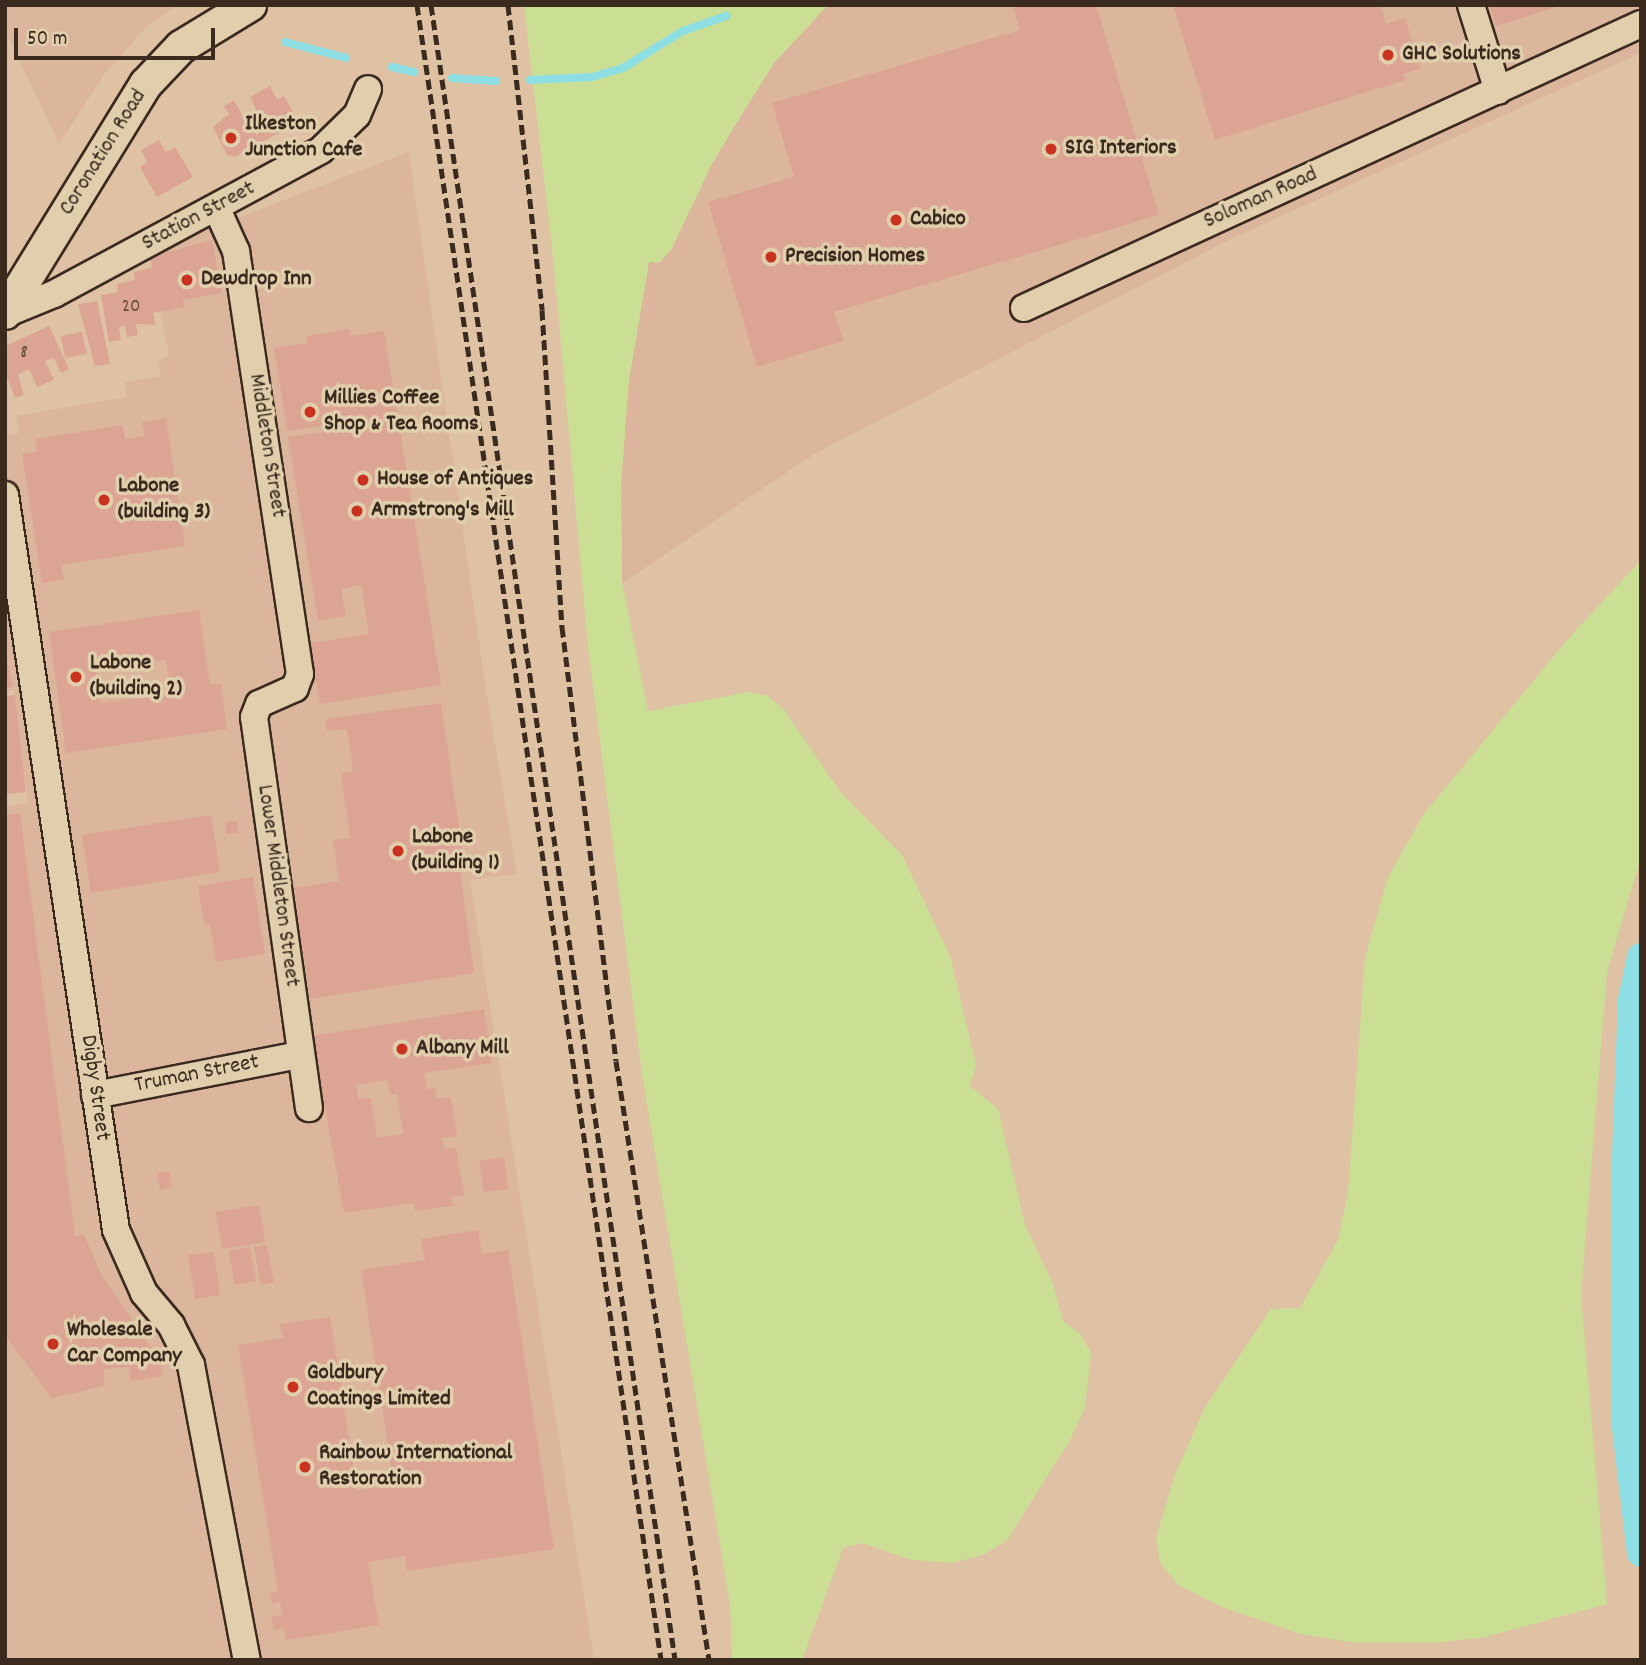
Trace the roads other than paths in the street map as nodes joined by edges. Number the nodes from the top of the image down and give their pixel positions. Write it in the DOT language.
graph roads {
  1 [pos="250,5"];
  2 [pos="1471,5"];
  3 [pos="1641,24"];
  4 [pos="368,89"];
  5 [pos="1498,92"];
  6 [pos="217,209"];
  7 [pos="37,263"];
  8 [pos="1024,308"];
  9 [pos="5,313"];
  10 [pos="5,495"];
  11 [pos="295,688"];
  12 [pos="299,1055"];
  13 [pos="94,1094"];
  14 [pos="309,1108"];
  15 [pos="247,1660"];
  1 -- 7 [label="street, Coronation Road"];
  2 -- 5 [label="street"];
  3 -- 5 [label="street, Soloman Road"];
  4 -- 6 [label="street, Station Street"];
  5 -- 8 [label="street, Soloman Road"];
  6 -- 9 [label="street, Station Street"];
  6 -- 11 [label="street, Middleton Street"];
  7 -- 9 [label="street, Station Street"];
  10 -- 13 [label="street, Digby Street"];
  11 -- 12 [label="street, Lower Middleton Street"];
  12 -- 13 [label="street, Truman Street"];
  12 -- 14 [label="street, Lower Middleton Street"];
  13 -- 15 [label="street, Digby Street"];
}
